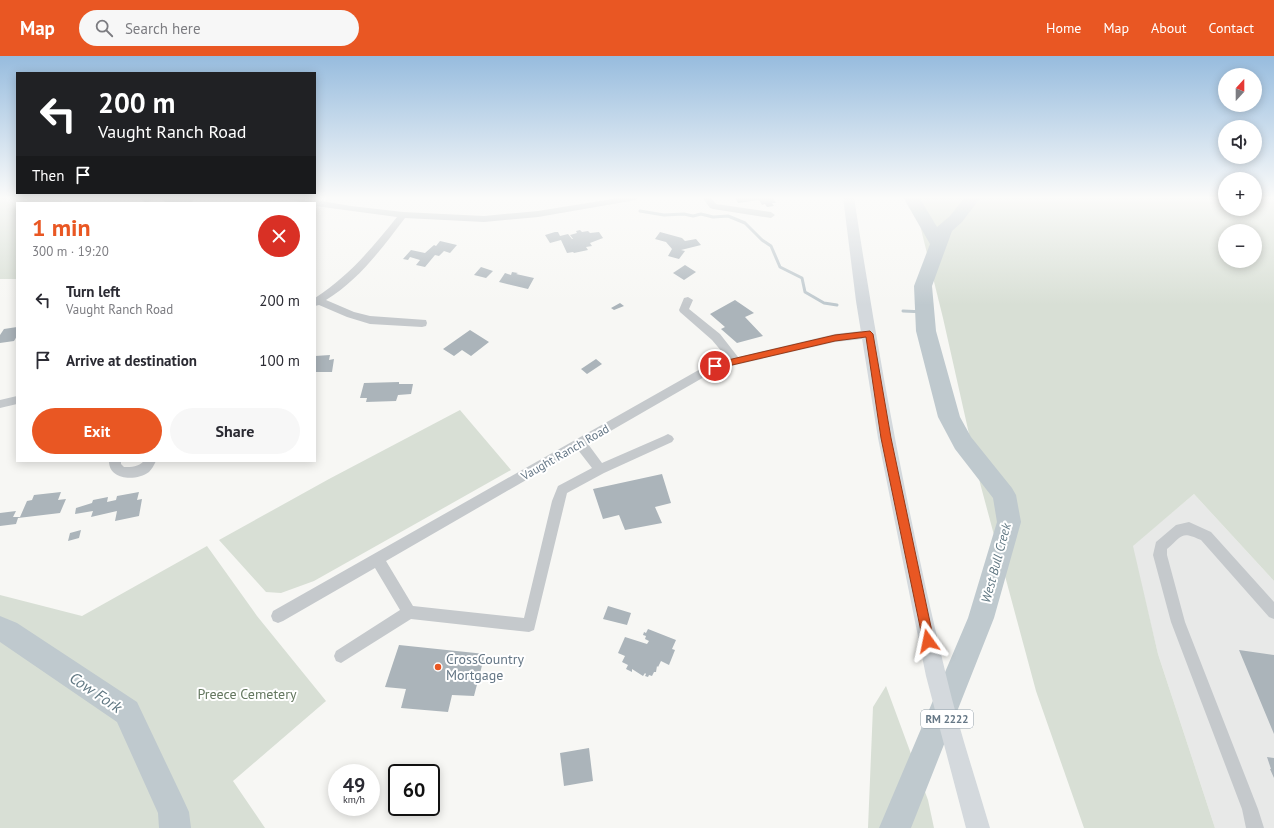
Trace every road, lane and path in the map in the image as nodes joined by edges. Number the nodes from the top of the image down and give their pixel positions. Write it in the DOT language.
graph roads {
  1 [pos="388,233"];
  2 [pos="853,233"];
  3 [pos="688,300"];
  4 [pos="317,302"];
  5 [pos="422,323"];
  6 [pos="870,334"];
  7 [pos="736,362"];
  8 [pos="16,400"];
  9 [pos="0,404"];
  10 [pos="668,439"];
  11 [pos="580,443"];
  12 [pos="115,462"];
  13 [pos="150,462"];
  14 [pos="600,469"];
  15 [pos="377,559"];
  16 [pos="409,612"];
  17 [pos="1274,612"];
  18 [pos="278,616"];
  19 [pos="341,656"];
  20 [pos="978,828"];
  21 [pos="1255,828"];
  1 -- 4 [label="street"];
  2 -- 6 [label="main road, RM 2222"];
  3 -- 7 [label="street"];
  4 -- 5 [label="street"];
  6 -- 7 [label="street, Vaught Ranch Road"];
  6 -- 20 [label="main road, RM 2222"];
  7 -- 11 [label="street, Vaught Ranch Road"];
  8 -- 9 [label="street"];
  10 -- 14 [label="street"];
  11 -- 14 [label="street"];
  11 -- 15 [label="street, Vaught Ranch Road"];
  12 -- 13 [label="street"];
  14 -- 16 [label="street"];
  15 -- 16 [label="street"];
  15 -- 18 [label="street, Vaught Ranch Road"];
  16 -- 19 [label="street"];
  17 -- 21 [label="street"];
}
